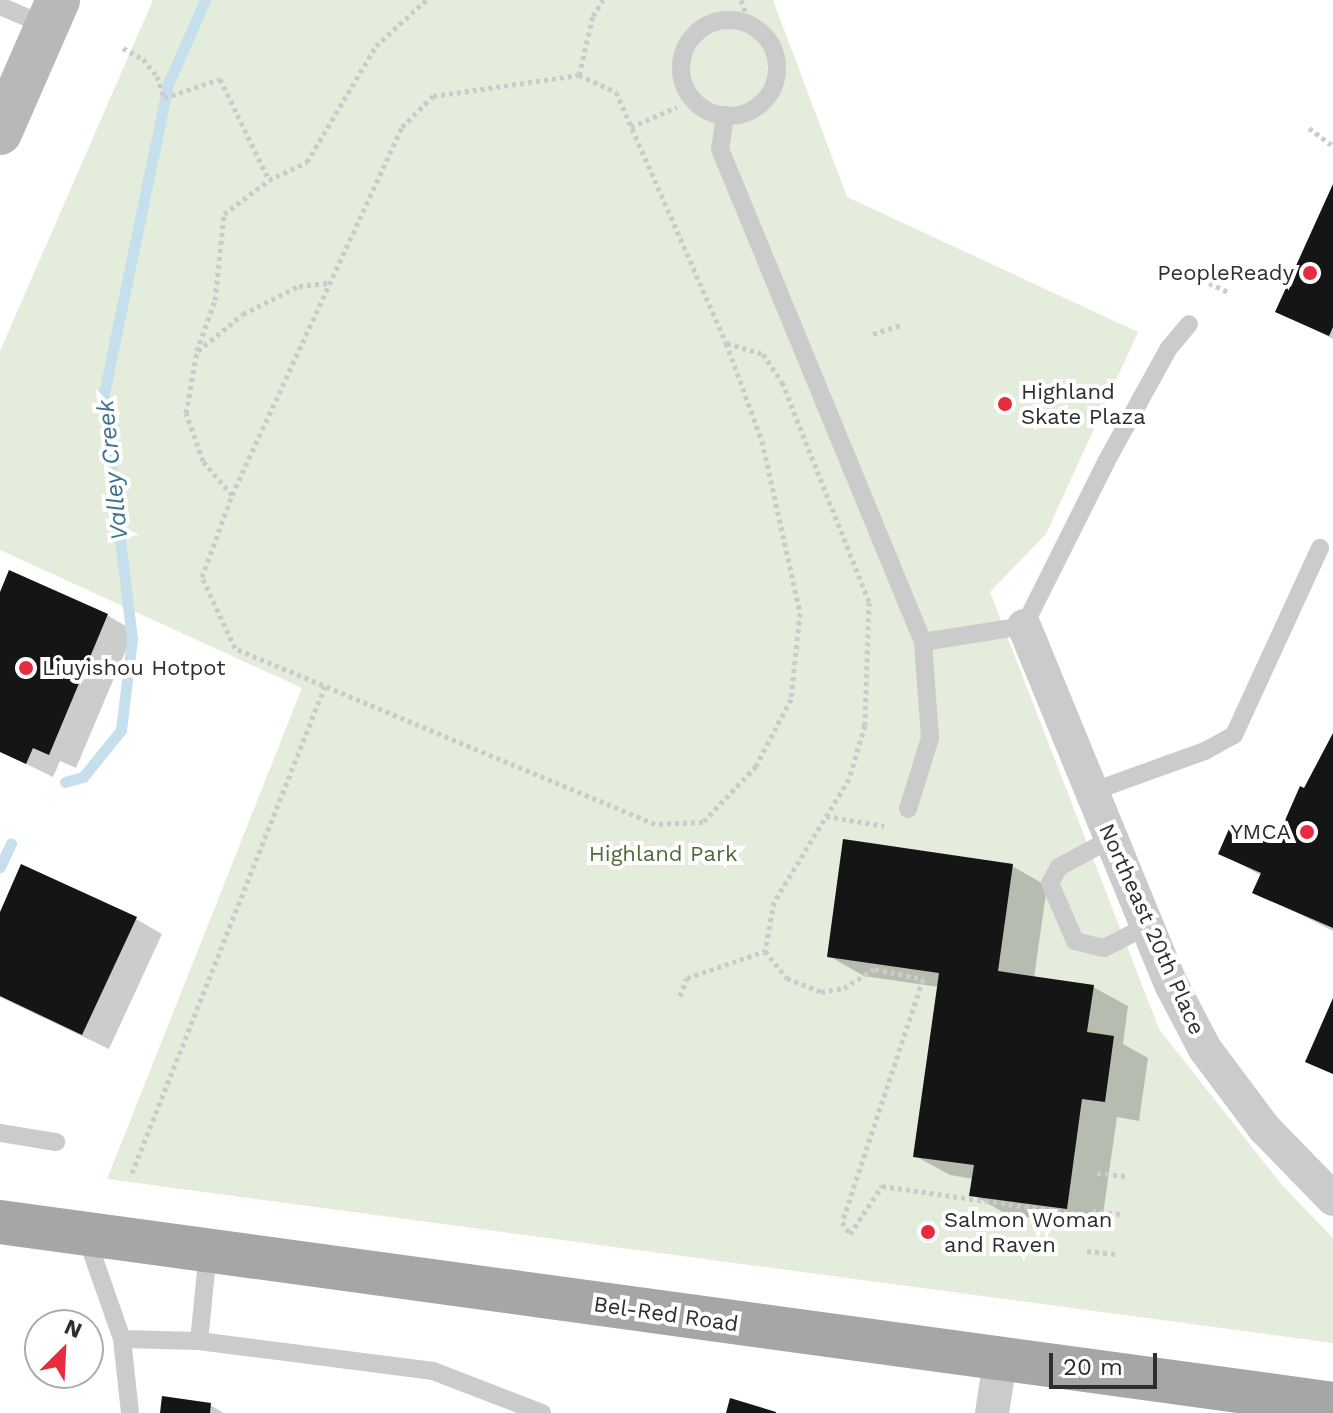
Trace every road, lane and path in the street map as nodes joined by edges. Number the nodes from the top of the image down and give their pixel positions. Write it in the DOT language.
graph roads {
  1 [pos="426,0"];
  2 [pos="603,0"];
  3 [pos="741,0"];
  4 [pos="0,6"];
  5 [pos="52,13"];
  6 [pos="751,26"];
  7 [pos="123,48"];
  8 [pos="579,75"];
  9 [pos="677,107"];
  10 [pos="725,115"];
  11 [pos="631,127"];
  12 [pos="1309,128"];
  13 [pos="0,133"];
  14 [pos="1333,146"];
  15 [pos="269,180"];
  16 [pos="330,283"];
  17 [pos="1209,283"];
  18 [pos="1230,293"];
  19 [pos="1189,324"];
  20 [pos="901,325"];
  21 [pos="873,334"];
  22 [pos="726,343"];
  23 [pos="197,351"];
  24 [pos="232,495"];
  25 [pos="1320,548"];
  26 [pos="1024,626"];
  27 [pos="923,642"];
  28 [pos="325,686"];
  29 [pos="1091,792"];
  30 [pos="908,809"];
  31 [pos="826,816"];
  32 [pos="884,826"];
  33 [pos="1111,839"];
  34 [pos="1147,926"];
  35 [pos="765,951"];
  36 [pos="680,996"];
  37 [pos="0,1133"];
  38 [pos="56,1142"];
  39 [pos="132,1173"];
  40 [pos="1097,1173"];
  41 [pos="1126,1176"];
  42 [pos="1333,1199"];
  43 [pos="1092,1211"];
  44 [pos="1120,1214"];
  45 [pos="1084,1215"];
  46 [pos="0,1222"];
  47 [pos="85,1234"];
  48 [pos="208,1251"];
  49 [pos="1087,1251"];
  50 [pos="1115,1254"];
  51 [pos="122,1339"];
  52 [pos="199,1341"];
  53 [pos="1000,1361"];
  54 [pos="1333,1404"];
  55 [pos="130,1413"];
  56 [pos="542,1413"];
  57 [pos="992,1413"];
  1 -- 15 [label="path"];
  2 -- 8 [label="path"];
  3 -- 6 [label="path"];
  4 -- 5 [label="lane"];
  5 -- 13 [label="main road"];
  6 -- 10 [label="lane"];
  6 -- 10 [label="lane"];
  7 -- 15 [label="path"];
  8 -- 11 [label="path"];
  8 -- 16 [label="path"];
  9 -- 11 [label="path"];
  10 -- 27 [label="lane"];
  11 -- 22 [label="path"];
  12 -- 14 [label="path"];
  15 -- 23 [label="path"];
  16 -- 23 [label="path"];
  16 -- 24 [label="path"];
  17 -- 18 [label="path"];
  19 -- 26 [label="lane"];
  20 -- 21 [label="path"];
  22 -- 28 [label="path"];
  22 -- 31 [label="path"];
  23 -- 24 [label="path"];
  24 -- 28 [label="path"];
  25 -- 29 [label="lane"];
  26 -- 27 [label="lane"];
  26 -- 29 [label="street, Northeast 20th Place"];
  27 -- 30 [label="lane"];
  28 -- 39 [label="path"];
  29 -- 33 [label="street, Northeast 20th Place"];
  31 -- 32 [label="path"];
  31 -- 35 [label="path"];
  33 -- 34 [label="street, Northeast 20th Place"];
  33 -- 34 [label="lane"];
  34 -- 42 [label="street, Northeast 20th Place"];
  35 -- 36 [label="path"];
  35 -- 45 [label="path"];
  37 -- 38 [label="lane"];
  40 -- 41 [label="path"];
  43 -- 44 [label="path"];
  46 -- 47 [label="main road, Bel-Red Road"];
  47 -- 48 [label="main road, Bel-Red Road"];
  47 -- 51 [label="lane"];
  48 -- 52 [label="lane"];
  48 -- 53 [label="main road, Bel-Red Road"];
  49 -- 50 [label="path"];
  51 -- 52 [label="lane"];
  51 -- 55 [label="lane"];
  52 -- 56 [label="lane"];
  53 -- 54 [label="main road, Bel-Red Road"];
  53 -- 57 [label="street"];
}
